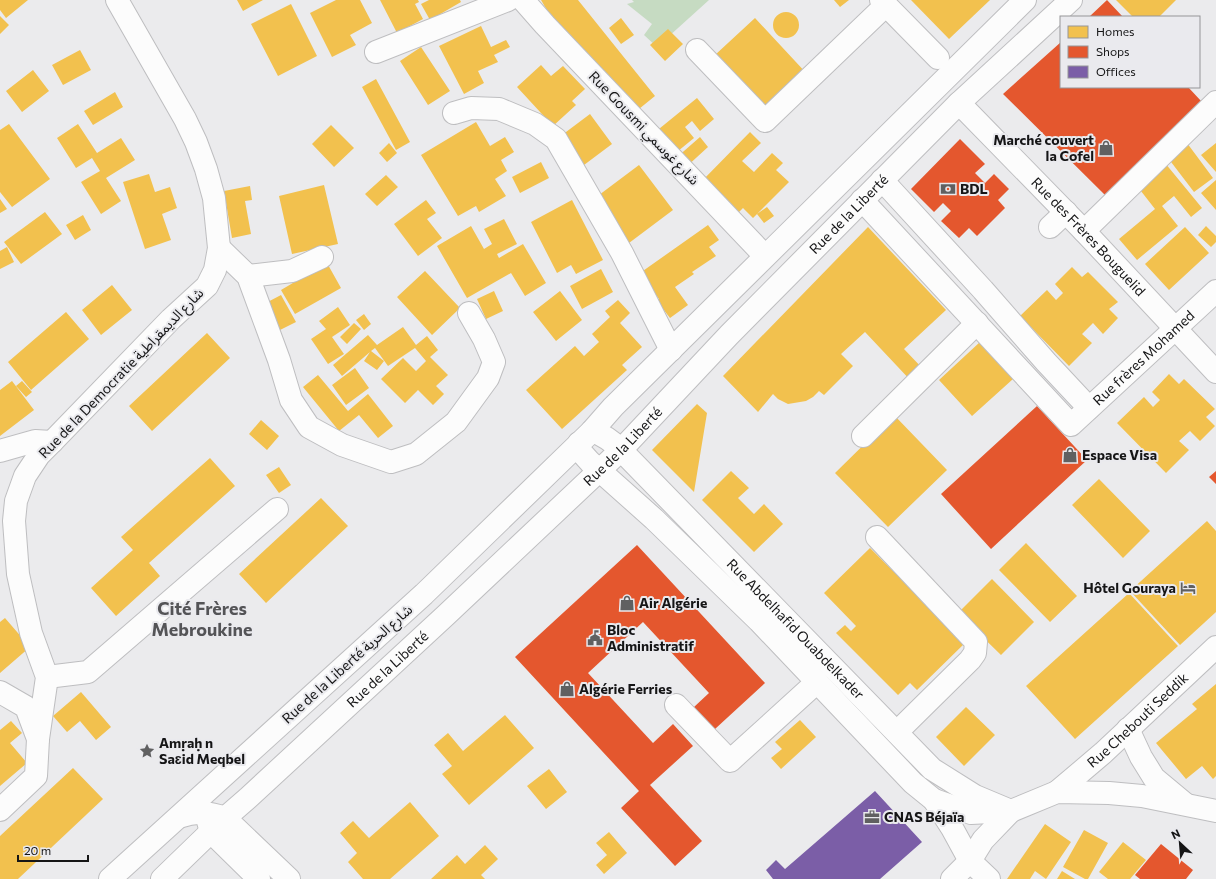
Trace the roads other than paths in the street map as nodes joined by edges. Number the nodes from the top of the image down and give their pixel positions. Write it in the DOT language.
graph roads {
  1 [pos="117,0"];
  2 [pos="508,0"];
  3 [pos="523,0"];
  4 [pos="1025,0"];
  5 [pos="1071,0"];
  6 [pos="884,2"];
  7 [pos="697,50"];
  8 [pos="376,52"];
  9 [pos="938,58"];
  10 [pos="959,102"];
  11 [pos="1216,102"];
  12 [pos="454,113"];
  13 [pos="882,180"];
  14 [pos="862,200"];
  15 [pos="1066,212"];
  16 [pos="1050,227"];
  17 [pos="1084,231"];
  18 [pos="219,248"];
  19 [pos="765,256"];
  20 [pos="322,257"];
  21 [pos="248,276"];
  22 [pos="1216,291"];
  23 [pos="469,313"];
  24 [pos="977,323"];
  25 [pos="1176,328"];
  26 [pos="671,350"];
  27 [pos="1216,372"];
  28 [pos="1083,419"];
  29 [pos="863,436"];
  30 [pos="585,437"];
  31 [pos="52,442"];
  32 [pos="621,450"];
  33 [pos="0,451"];
  34 [pos="599,471"];
  35 [pos="277,509"];
  36 [pos="877,537"];
  37 [pos="1216,647"];
  38 [pos="47,677"];
  39 [pos="817,682"];
  40 [pos="0,692"];
  41 [pos="676,705"];
  42 [pos="1128,729"];
  43 [pos="897,732"];
  44 [pos="38,738"];
  45 [pos="208,791"];
  46 [pos="1057,792"];
  47 [pos="934,800"];
  48 [pos="1189,807"];
  49 [pos="0,810"];
  50 [pos="1011,811"];
  51 [pos="1216,811"];
  52 [pos="179,817"];
  53 [pos="214,821"];
  54 [pos="970,861"];
  55 [pos="110,879"];
  56 [pos="162,879"];
  57 [pos="259,879"];
  58 [pos="289,879"];
  59 [pos="952,879"];
  60 [pos="989,879"];
  1 -- 18 [label="street, Rue de la Democratie شارع الديمقراطية"];
  2 -- 8 [label="street"];
  3 -- 19 [label="street, Rue Gousmi شارع غوسمي"];
  4 -- 19 [label="street, Rue de la Liberté"];
  5 -- 10 [label="street, Rue de la Liberté"];
  6 -- 7 [label="street"];
  6 -- 9 [label="street"];
  10 -- 13 [label="street, Rue de la Liberté"];
  10 -- 15 [label="street, Rue des Frères Bouguelid"];
  11 -- 17 [label="street"];
  12 -- 26 [label="street"];
  13 -- 14 [label="street, Rue de la Liberté"];
  13 -- 28 [label="street"];
  14 -- 24 [label="street"];
  14 -- 32 [label="street, Rue de la Liberté"];
  15 -- 16 [label="street"];
  15 -- 17 [label="street, Rue des Frères Bouguelid"];
  17 -- 25 [label="street, Rue des Frères Bouguelid"];
  18 -- 21 [label="street"];
  18 -- 31 [label="street, Rue de la Democratie شارع الديمقراطية"];
  19 -- 26 [label="street, Rue de la Liberté"];
  20 -- 21 [label="street"];
  21 -- 23 [label="street"];
  22 -- 25 [label="street, Rue frères Mohamed"];
  24 -- 28 [label="street"];
  24 -- 29 [label="street"];
  25 -- 27 [label="street, Rue des Frères Bouguelid"];
  25 -- 28 [label="street, Rue frères Mohamed"];
  26 -- 30 [label="street, Rue de la Liberté"];
  30 -- 32 [label="street, Rue Abdelhafid Ouabdelkader"];
  30 -- 34 [label="street, Rue Abdelhafid Ouabdelkader"];
  30 -- 45 [label="street, Rue de la Liberté شارع الحرية"];
  31 -- 33 [label="street"];
  31 -- 38 [label="street, Rue de la Democratie شارع الديمقراطية"];
  32 -- 34 [label="street, Rue de la Liberté"];
  32 -- 43 [label="street, Rue Abdelhafid Ouabdelkader"];
  34 -- 39 [label="street, Rue Abdelhafid Ouabdelkader"];
  34 -- 53 [label="street, Rue de la Liberté"];
  35 -- 38 [label="street"];
  36 -- 43 [label="street"];
  37 -- 42 [label="street, Rue Chebouti Seddik"];
  38 -- 44 [label="street, Rue de la Democratie شارع الديمقراطية"];
  39 -- 41 [label="street"];
  39 -- 47 [label="street, Rue Abdelhafid Ouabdelkader"];
  40 -- 44 [label="street"];
  42 -- 46 [label="street, Rue Chebouti Seddik"];
  42 -- 48 [label="street"];
  43 -- 50 [label="street, Rue Abdelhafid Ouabdelkader"];
  44 -- 49 [label="street, Rue de la Democratie شارع الديمقراطية"];
  45 -- 52 [label="street, Rue de la Liberté شارع الحرية"];
  45 -- 53 [label="street"];
  46 -- 48 [label="street, Rue Abdelhafid Ouabdelkader"];
  46 -- 50 [label="street, Rue Abdelhafid Ouabdelkader"];
  47 -- 50 [label="street, Rue Abdelhafid Ouabdelkader"];
  47 -- 54 [label="street, Rue Abdelhafid Ouabdelkader"];
  48 -- 51 [label="street, Rue Abdelhafid Ouabdelkader"];
  50 -- 54 [label="street, Rue Abdelhafid Ouabdelkader"];
  52 -- 53 [label="street"];
  52 -- 55 [label="street, Rue de la Liberté شارع الحرية"];
  53 -- 56 [label="street, Rue de la Liberté"];
  53 -- 57 [label="street"];
  53 -- 58 [label="street"];
  54 -- 59 [label="street"];
  54 -- 60 [label="street"];
}
